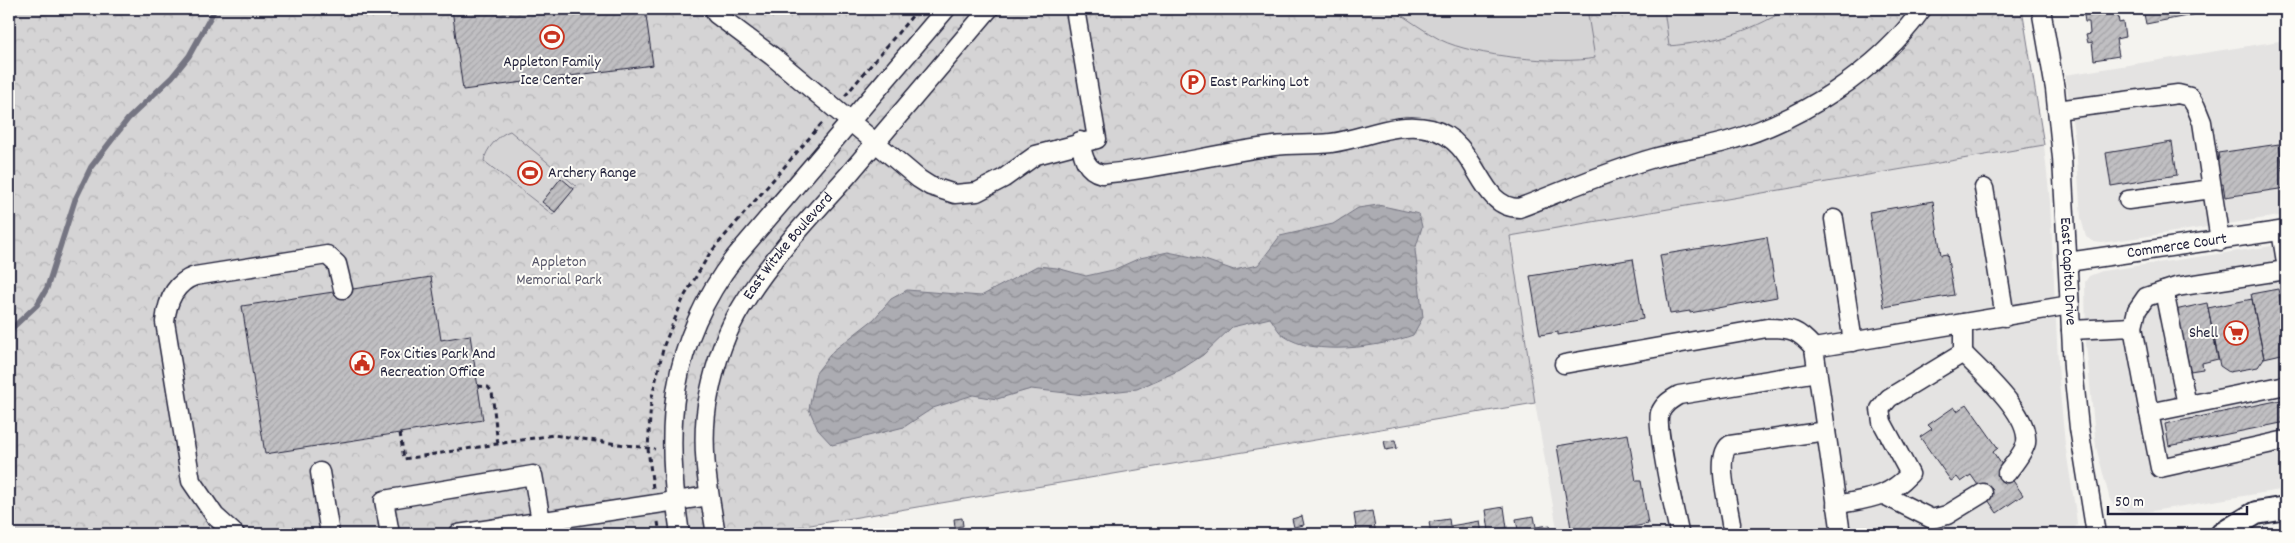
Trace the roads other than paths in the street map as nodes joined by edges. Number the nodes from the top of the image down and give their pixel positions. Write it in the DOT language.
graph roads {
  1 [pos="714,9"];
  2 [pos="946,9"];
  3 [pos="989,9"];
  4 [pos="1075,9"];
  5 [pos="1922,9"];
  6 [pos="2041,9"];
  7 [pos="2057,110"];
  8 [pos="850,122"];
  9 [pos="1080,142"];
  10 [pos="875,143"];
  11 [pos="1984,188"];
  12 [pos="2212,189"];
  13 [pos="2128,200"];
  14 [pos="1834,219"];
  15 [pos="2284,231"];
  16 [pos="2220,241"];
  17 [pos="2068,262"];
  18 [pos="2286,262"];
  19 [pos="2286,270"];
  20 [pos="343,289"];
  21 [pos="2164,291"];
  22 [pos="2070,305"];
  23 [pos="2005,317"];
  24 [pos="1963,324"];
  25 [pos="2133,327"];
  26 [pos="2071,330"];
  27 [pos="1853,342"];
  28 [pos="1814,348"];
  29 [pos="1963,353"];
  30 [pos="1564,364"];
  31 [pos="1818,372"];
  32 [pos="2286,385"];
  33 [pos="2187,405"];
  34 [pos="2149,413"];
  35 [pos="1826,431"];
  36 [pos="2286,440"];
  37 [pos="320,472"];
  38 [pos="2007,473"];
  39 [pos="1983,493"];
  40 [pos="1884,495"];
  41 [pos="709,496"];
  42 [pos="675,500"];
  43 [pos="1836,505"];
  44 [pos="2286,508"];
  45 [pos="541,521"];
  46 [pos="1731,524"];
  47 [pos="1679,532"];
  48 [pos="235,534"];
  49 [pos="330,534"];
  50 [pos="390,534"];
  51 [pos="458,534"];
  52 [pos="680,534"];
  53 [pos="716,534"];
  54 [pos="1840,534"];
  55 [pos="2096,534"];
  56 [pos="2222,534"];
  1 -- 8 [label="street"];
  2 -- 8 [label="street, East Witzke Boulevard"];
  3 -- 10 [label="street, East Witzke Boulevard"];
  4 -- 9 [label="street"];
  5 -- 9 [label="street"];
  6 -- 7 [label="street, East Capitol Drive"];
  7 -- 12 [label="street"];
  7 -- 17 [label="street, East Capitol Drive"];
  8 -- 10 [label="street"];
  8 -- 42 [label="street, East Witzke Boulevard"];
  9 -- 10 [label="street"];
  10 -- 41 [label="street, East Witzke Boulevard"];
  11 -- 23 [label="street"];
  12 -- 13 [label="street"];
  12 -- 16 [label="street"];
  14 -- 27 [label="street"];
  15 -- 16 [label="street, Commerce Court"];
  15 -- 18 [label="street"];
  16 -- 17 [label="street, Commerce Court"];
  17 -- 22 [label="street, East Capitol Drive"];
  19 -- 21 [label="street"];
  20 -- 48 [label="street"];
  21 -- 25 [label="street"];
  21 -- 33 [label="street"];
  22 -- 23 [label="street"];
  22 -- 26 [label="street, East Capitol Drive"];
  23 -- 24 [label="street"];
  24 -- 27 [label="street"];
  24 -- 29 [label="street"];
  25 -- 26 [label="street"];
  25 -- 34 [label="street"];
  26 -- 55 [label="street, East Capitol Drive"];
  27 -- 28 [label="street"];
  28 -- 30 [label="street"];
  28 -- 31 [label="street"];
  29 -- 38 [label="street"];
  29 -- 40 [label="street"];
  31 -- 35 [label="street"];
  31 -- 47 [label="street"];
  32 -- 33 [label="street"];
  33 -- 34 [label="street"];
  34 -- 36 [label="street"];
  35 -- 43 [label="street"];
  35 -- 46 [label="street"];
  37 -- 49 [label="street"];
  39 -- 40 [label="street"];
  40 -- 43 [label="street"];
  41 -- 42 [label="street"];
  41 -- 53 [label="street, East Witzke Boulevard"];
  42 -- 45 [label="street"];
  42 -- 52 [label="street, East Witzke Boulevard"];
  43 -- 54 [label="street"];
  44 -- 56 [label="main road"];
  45 -- 50 [label="street"];
  45 -- 51 [label="street"];
}
